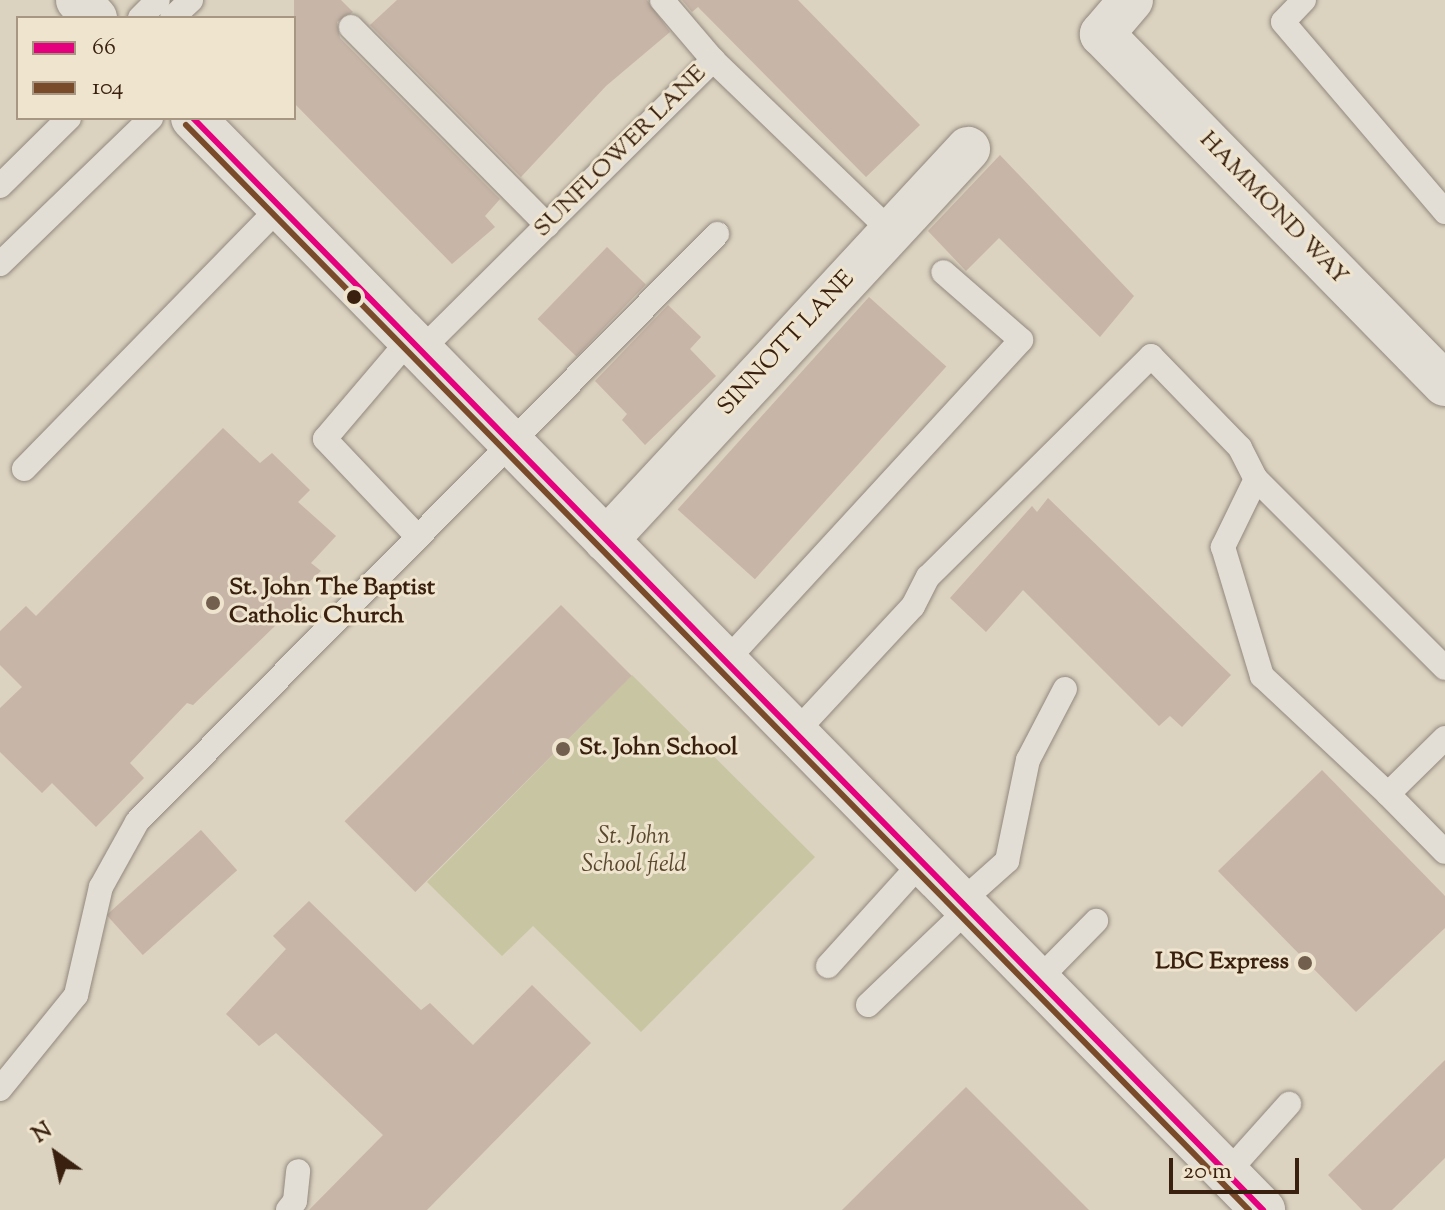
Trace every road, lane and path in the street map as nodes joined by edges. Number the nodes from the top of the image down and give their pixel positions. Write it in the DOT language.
graph roads {
  1 [pos="78,0"];
  2 [pos="158,0"];
  3 [pos="191,0"];
  4 [pos="662,0"];
  5 [pos="1131,0"];
  6 [pos="1304,0"];
  7 [pos="93,16"];
  8 [pos="142,16"];
  9 [pos="174,16"];
  10 [pos="351,27"];
  11 [pos="713,60"];
  12 [pos="67,120"];
  13 [pos="149,120"];
  14 [pos="195,120"];
  15 [pos="968,149"];
  16 [pos="0,186"];
  17 [pos="280,207"];
  18 [pos="1445,212"];
  19 [pos="547,225"];
  20 [pos="892,232"];
  21 [pos="717,234"];
  22 [pos="0,264"];
  23 [pos="943,272"];
  24 [pos="415,345"];
  25 [pos="1445,384"];
  26 [pos="511,443"];
  27 [pos="24,469"];
  28 [pos="1256,479"];
  29 [pos="418,537"];
  30 [pos="606,540"];
  31 [pos="726,661"];
  32 [pos="1445,668"];
  33 [pos="1065,689"];
  34 [pos="795,733"];
  35 [pos="1445,738"];
  36 [pos="1388,794"];
  37 [pos="1445,852"];
  38 [pos="922,862"];
  39 [pos="965,906"];
  40 [pos="1096,921"];
  41 [pos="828,966"];
  42 [pos="1038,980"];
  43 [pos="868,1005"];
  44 [pos="0,1089"];
  45 [pos="1289,1104"];
  46 [pos="298,1171"];
  47 [pos="1227,1173"];
  48 [pos="288,1210"];
  49 [pos="1263,1210"];
  1 -- 7 [label="main road"];
  2 -- 8 [label="lane"];
  3 -- 9 [label="lane"];
  4 -- 11 [label="lane"];
  5 -- 25 [label="main road, HAMMOND WAY"];
  6 -- 18 [label="lane"];
  10 -- 19 [label="lane"];
  11 -- 19 [label="lane, SUNFLOWER LANE"];
  11 -- 20 [label="lane, SUNFLOWER LANE"];
  12 -- 16 [label="lane"];
  13 -- 22 [label="lane"];
  14 -- 17 [label="main road"];
  15 -- 20 [label="main road, SINNOTT LANE"];
  17 -- 24 [label="main road"];
  17 -- 27 [label="lane"];
  19 -- 24 [label="lane, SUNFLOWER LANE"];
  20 -- 30 [label="main road, SINNOTT LANE"];
  21 -- 26 [label="lane"];
  23 -- 31 [label="lane"];
  24 -- 26 [label="main road"];
  24 -- 29 [label="lane, SUNFLOWER LANE"];
  26 -- 29 [label="lane"];
  26 -- 30 [label="main road"];
  28 -- 32 [label="lane"];
  28 -- 34 [label="lane"];
  28 -- 36 [label="lane"];
  29 -- 44 [label="lane"];
  30 -- 31 [label="main road"];
  31 -- 34 [label="main road"];
  33 -- 39 [label="lane"];
  34 -- 38 [label="main road"];
  35 -- 36 [label="lane"];
  36 -- 37 [label="lane"];
  38 -- 39 [label="main road"];
  38 -- 41 [label="lane"];
  39 -- 42 [label="main road"];
  39 -- 43 [label="lane"];
  40 -- 42 [label="lane"];
  42 -- 47 [label="main road"];
  45 -- 47 [label="lane"];
  46 -- 48 [label="lane"];
  47 -- 49 [label="main road"];
}
